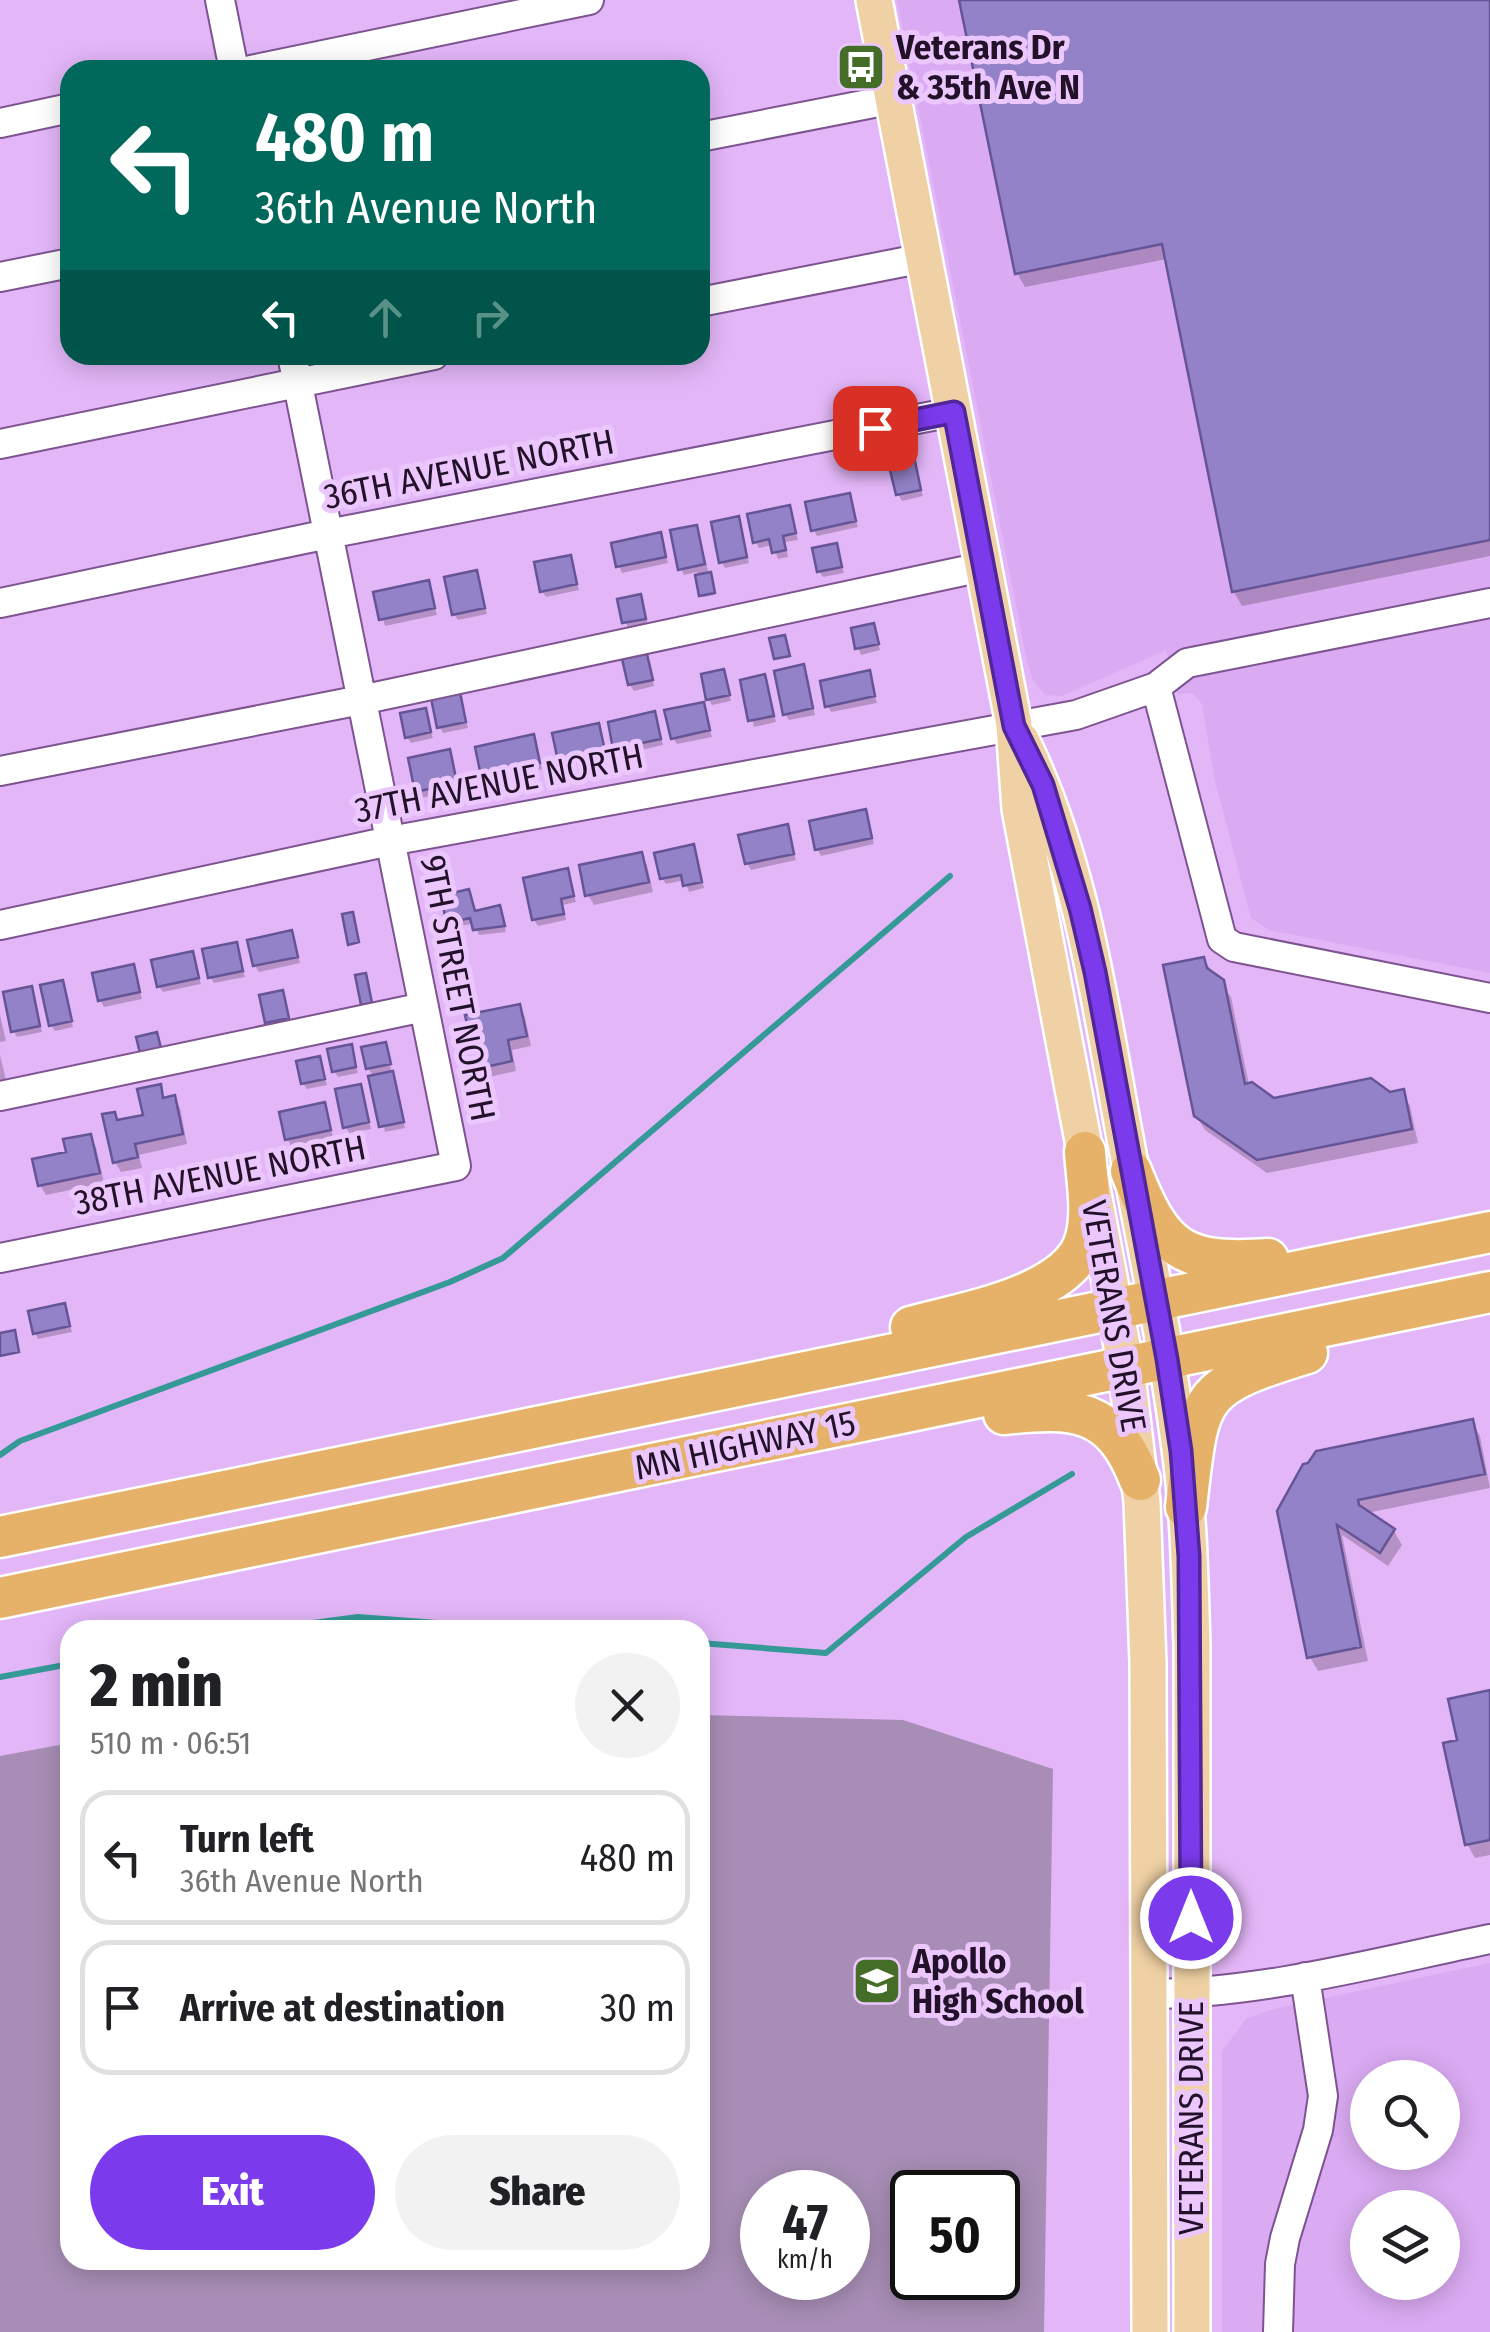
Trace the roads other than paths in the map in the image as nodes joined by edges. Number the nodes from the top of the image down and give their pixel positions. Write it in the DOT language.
graph roads {
  1 [pos="220,0"];
  2 [pos="590,0"];
  3 [pos="874,0"];
  4 [pos="232,60"];
  5 [pos="299,60"];
  6 [pos="894,100"];
  7 [pos="60,110"];
  8 [pos="0,123"];
  9 [pos="710,135"];
  10 [pos="924,258"];
  11 [pos="60,264"];
  12 [pos="0,277"];
  13 [pos="710,300"];
  14 [pos="326,365"];
  15 [pos="294,368"];
  16 [pos="954,412"];
  17 [pos="0,444"];
  18 [pos="328,534"];
  19 [pos="982,568"];
  20 [pos="0,603"];
  21 [pos="1490,603"];
  22 [pos="1156,688"];
  23 [pos="362,700"];
  24 [pos="1014,726"];
  25 [pos="0,771"];
  26 [pos="390,840"];
  27 [pos="0,924"];
  28 [pos="1490,998"];
  29 [pos="424,1007"];
  30 [pos="0,1096"];
  31 [pos="1085,1152"];
  32 [pos="456,1166"];
  33 [pos="1131,1171"];
  34 [pos="1490,1232"];
  35 [pos="1411,1248"];
  36 [pos="0,1258"];
  37 [pos="1490,1294"];
  38 [pos="1155,1301"];
  39 [pos="1114,1310"];
  40 [pos="1167,1359"];
  41 [pos="1126,1367"];
  42 [pos="667,1401"];
  43 [pos="737,1446"];
  44 [pos="1140,1480"];
  45 [pos="1186,1507"];
  46 [pos="0,1537"];
  47 [pos="0,1598"];
  48 [pos="1490,1939"];
  49 [pos="1306,1977"];
  50 [pos="1150,1994"];
  51 [pos="1191,1994"];
  52 [pos="1150,2332"];
  53 [pos="1192,2332"];
  54 [pos="1278,2332"];
  1 -- 4 [label="street"];
  2 -- 5 [label="street"];
  3 -- 6 [label="main road, VETERANS DRIVE"];
  6 -- 9 [label="street"];
  6 -- 10 [label="main road, VETERANS DRIVE"];
  7 -- 8 [label="street"];
  10 -- 13 [label="street"];
  10 -- 16 [label="main road, VETERANS DRIVE"];
  11 -- 12 [label="street"];
  14 -- 15 [label="street"];
  15 -- 17 [label="street"];
  15 -- 18 [label="street, 9TH STREET NORTH"];
  16 -- 18 [label="street, 36TH AVENUE NORTH"];
  16 -- 19 [label="main road, VETERANS DRIVE"];
  18 -- 20 [label="street, 36TH AVENUE NORTH"];
  18 -- 23 [label="street, 9TH STREET NORTH"];
  19 -- 23 [label="street"];
  19 -- 24 [label="main road, VETERANS DRIVE"];
  21 -- 22 [label="street, 37TH AVENUE NORTH"];
  22 -- 24 [label="street, 37TH AVENUE NORTH"];
  22 -- 28 [label="street"];
  23 -- 25 [label="street"];
  23 -- 26 [label="street, 9TH STREET NORTH"];
  24 -- 26 [label="street, 37TH AVENUE NORTH"];
  24 -- 31 [label="main road, VETERANS DRIVE"];
  24 -- 33 [label="main road, VETERANS DRIVE"];
  26 -- 27 [label="street, 37TH AVENUE NORTH"];
  26 -- 29 [label="street, 9TH STREET NORTH"];
  29 -- 30 [label="street"];
  29 -- 32 [label="street, 9TH STREET NORTH"];
  31 -- 39 [label="main road, VETERANS DRIVE"];
  31 -- 42 [label="highway"];
  32 -- 36 [label="street, 38TH AVENUE NORTH"];
  33 -- 35 [label="highway"];
  33 -- 38 [label="main road, VETERANS DRIVE"];
  34 -- 35 [label="highway, MN HIGHWAY 15"];
  35 -- 38 [label="highway, MN HIGHWAY 15"];
  37 -- 40 [label="highway, MN HIGHWAY 15"];
  37 -- 45 [label="highway"];
  38 -- 39 [label="highway, MN HIGHWAY 15"];
  38 -- 40 [label="main road, VETERANS DRIVE"];
  39 -- 41 [label="main road, VETERANS DRIVE"];
  39 -- 42 [label="highway, MN HIGHWAY 15"];
  40 -- 41 [label="highway, MN HIGHWAY 15"];
  40 -- 45 [label="main road, VETERANS DRIVE"];
  41 -- 43 [label="highway, MN HIGHWAY 15"];
  41 -- 44 [label="main road, VETERANS DRIVE"];
  42 -- 46 [label="highway, MN HIGHWAY 15"];
  43 -- 44 [label="highway"];
  43 -- 47 [label="highway, MN HIGHWAY 15"];
  44 -- 50 [label="main road, VETERANS DRIVE"];
  45 -- 51 [label="main road, VETERANS DRIVE"];
  48 -- 49 [label="street"];
  49 -- 51 [label="street"];
  49 -- 54 [label="street"];
  50 -- 51 [label="street"];
  50 -- 52 [label="main road, VETERANS DRIVE"];
  51 -- 53 [label="main road, VETERANS DRIVE"];
}
